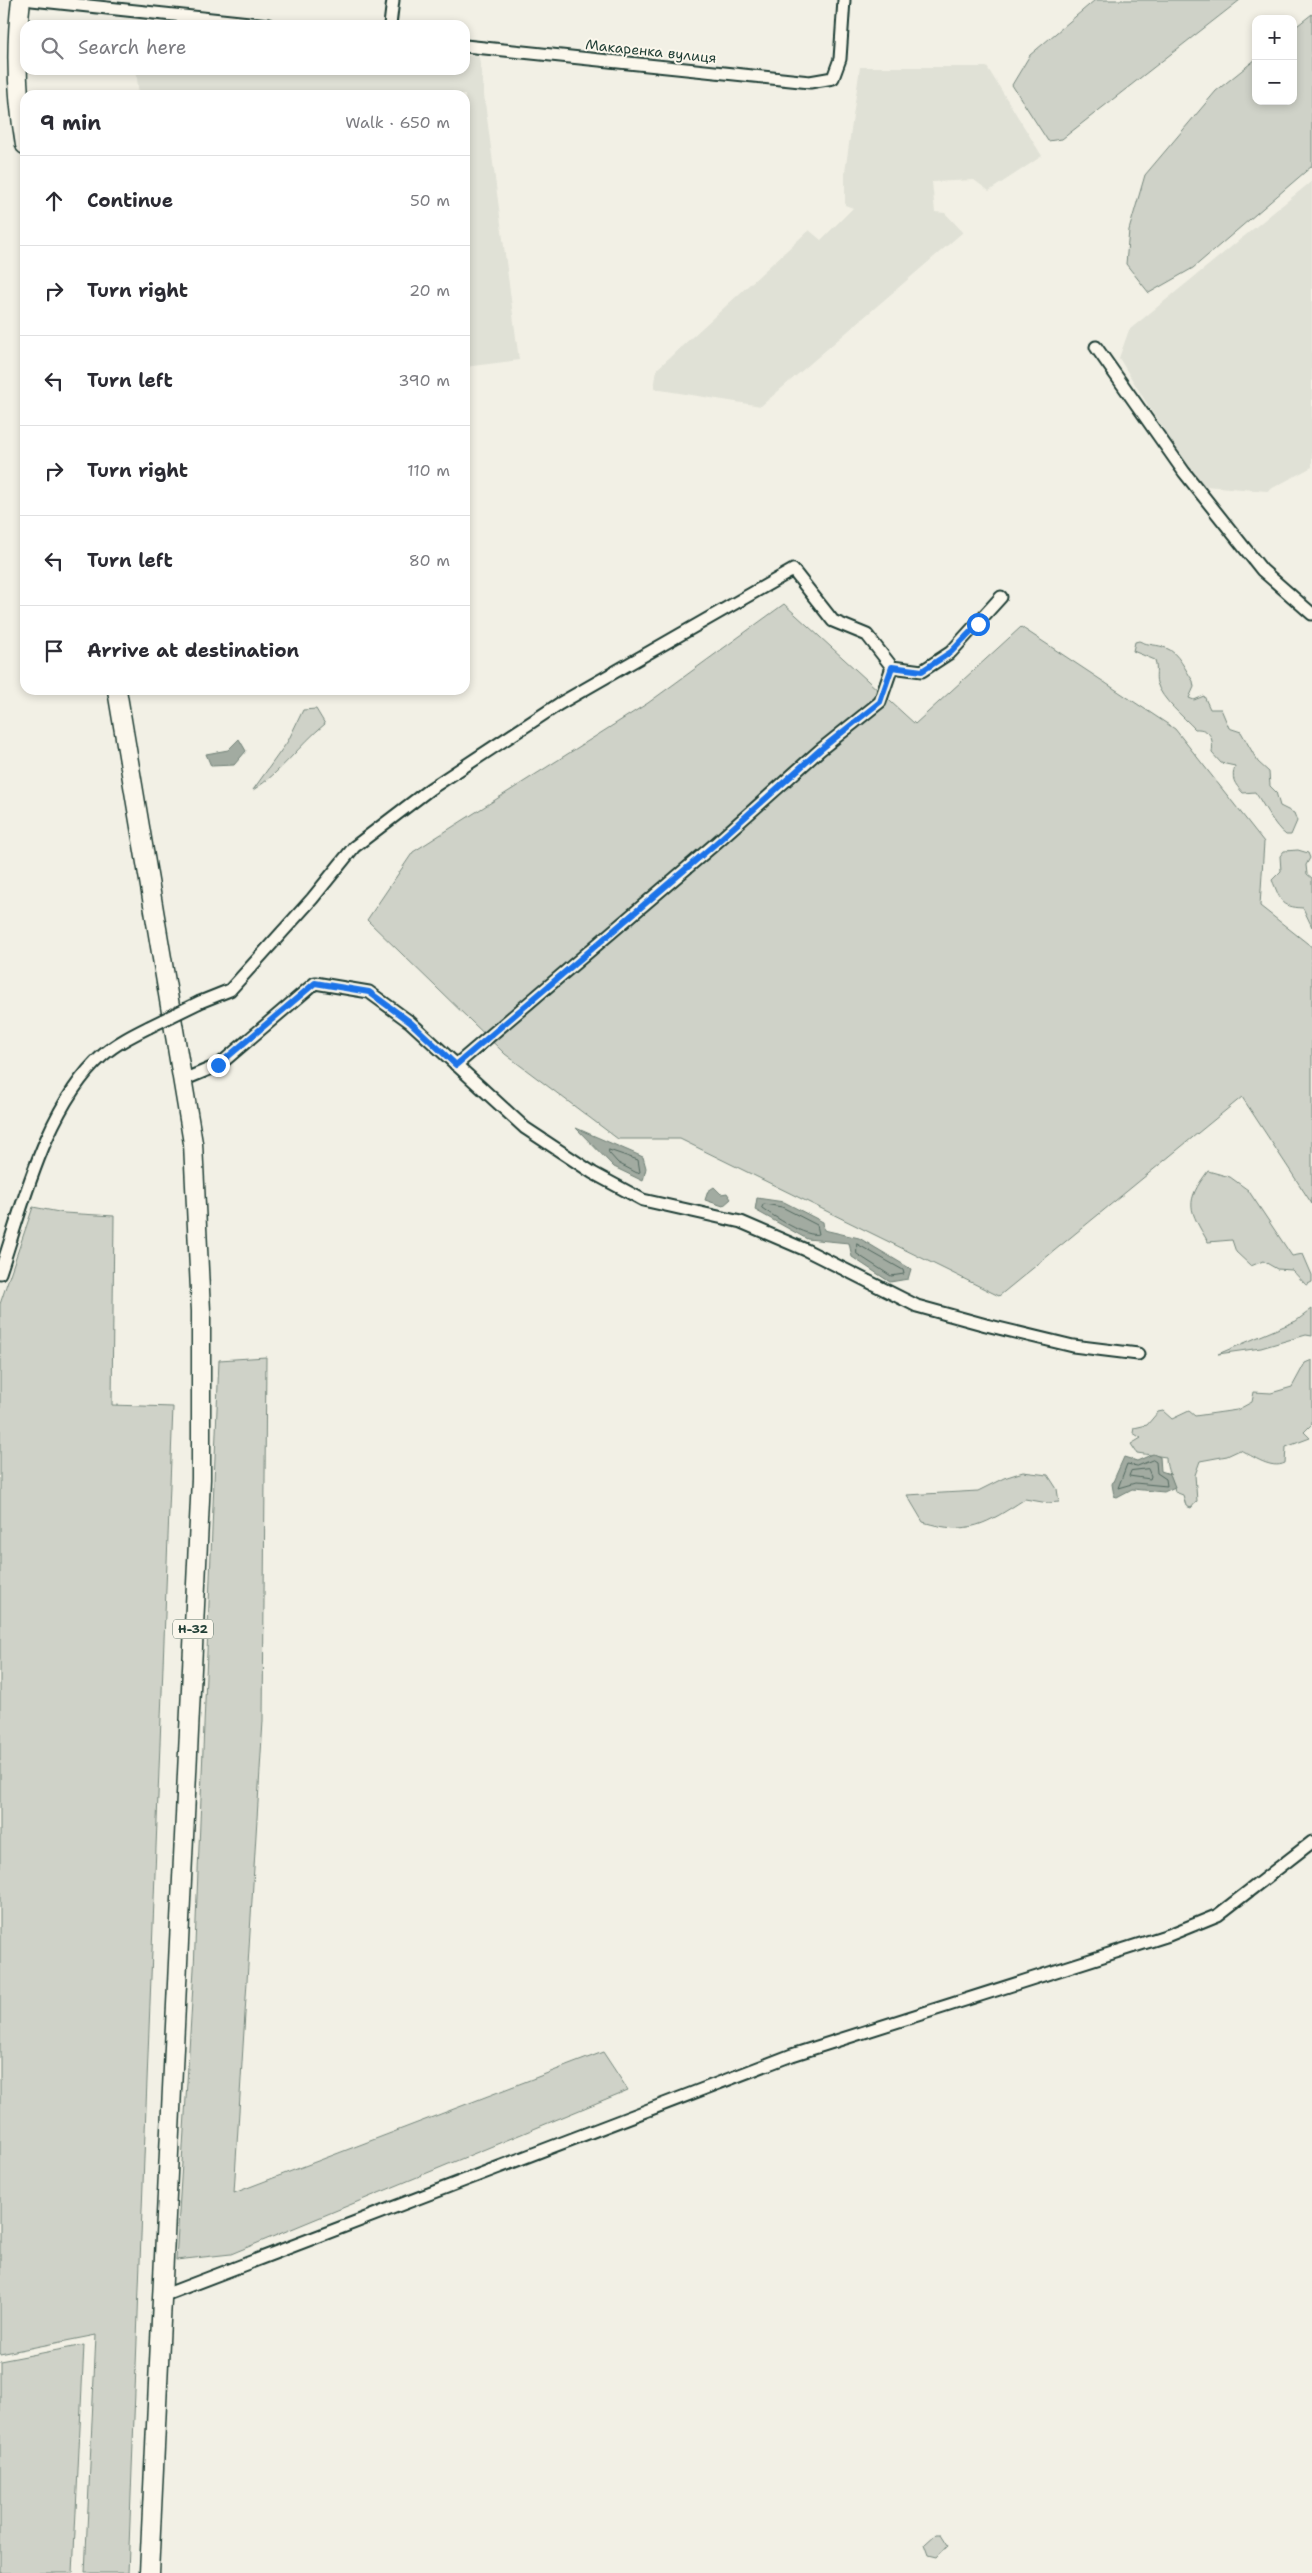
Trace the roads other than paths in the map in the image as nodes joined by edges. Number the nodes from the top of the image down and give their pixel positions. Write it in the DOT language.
graph roads {
  1 [pos="21,0"];
  2 [pos="32,0"];
  3 [pos="393,0"];
  4 [pos="844,0"];
  5 [pos="221,20"];
  6 [pos="391,20"];
  7 [pos="470,47"];
  8 [pos="20,105"];
  9 [pos="1096,347"];
  10 [pos="1001,597"];
  11 [pos="1312,614"];
  12 [pos="892,667"];
  13 [pos="118,695"];
  14 [pos="456,1065"];
  15 [pos="183,1080"];
  16 [pos="0,1273"];
  17 [pos="1138,1354"];
  18 [pos="1312,1842"];
  19 [pos="162,2296"];
  20 [pos="149,2573"];
  1 -- 8 [label="main road"];
  2 -- 5 [label="street"];
  3 -- 6 [label="street"];
  4 -- 7 [label="street, Макаренка вулиця"];
  9 -- 11 [label="street"];
  10 -- 12 [label="street"];
  12 -- 14 [label="street"];
  12 -- 16 [label="street, bridge"];
  13 -- 15 [label="main road, Н-32"];
  14 -- 15 [label="street"];
  14 -- 17 [label="street"];
  15 -- 19 [label="main road, Н-32"];
  18 -- 19 [label="street"];
  19 -- 20 [label="main road, Н-32"];
}
